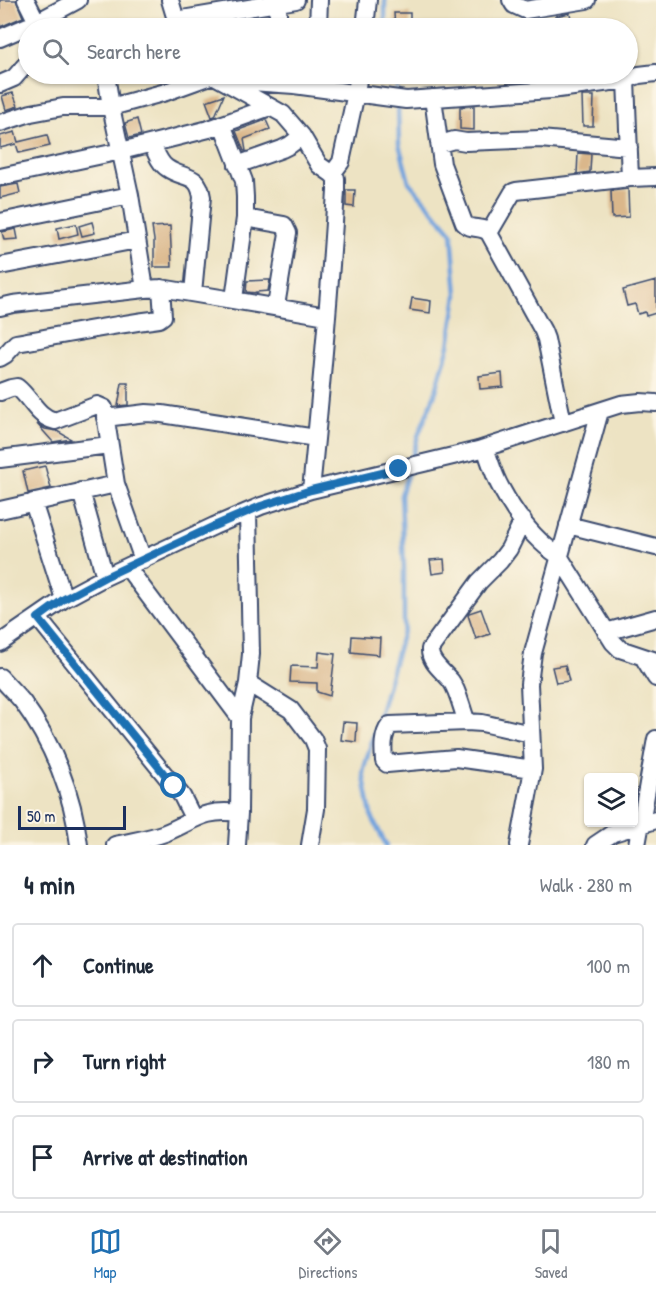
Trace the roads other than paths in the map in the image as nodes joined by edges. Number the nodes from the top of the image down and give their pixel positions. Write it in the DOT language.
graph roads {
  1 [pos="26,0"];
  2 [pos="78,0"];
  3 [pos="170,0"];
  4 [pos="296,0"];
  5 [pos="319,0"];
  6 [pos="368,0"];
  7 [pos="512,0"];
  8 [pos="587,0"];
  9 [pos="278,3"];
  10 [pos="35,18"];
  11 [pos="44,18"];
  12 [pos="176,18"];
  13 [pos="207,18"];
  14 [pos="278,18"];
  15 [pos="318,18"];
  16 [pos="366,18"];
  17 [pos="18,30"];
  18 [pos="0,38"];
  19 [pos="18,73"];
  20 [pos="656,73"];
  21 [pos="638,75"];
  22 [pos="0,84"];
  23 [pos="108,84"];
  24 [pos="193,84"];
  25 [pos="229,84"];
  26 [pos="328,84"];
  27 [pos="357,84"];
  28 [pos="596,84"];
  29 [pos="626,84"];
  30 [pos="356,93"];
  31 [pos="433,98"];
  32 [pos="111,107"];
  33 [pos="270,107"];
  34 [pos="0,123"];
  35 [pos="222,124"];
  36 [pos="302,136"];
  37 [pos="152,144"];
  38 [pos="440,144"];
  39 [pos="629,147"];
  40 [pos="121,151"];
  41 [pos="237,165"];
  42 [pos="332,174"];
  43 [pos="0,177"];
  44 [pos="656,177"];
  45 [pos="630,178"];
  46 [pos="130,195"];
  47 [pos="245,218"];
  48 [pos="0,222"];
  49 [pos="489,233"];
  50 [pos="137,240"];
  51 [pos="0,266"];
  52 [pos="153,288"];
  53 [pos="193,293"];
  54 [pos="234,299"];
  55 [pos="276,306"];
  56 [pos="0,307"];
  57 [pos="327,315"];
  58 [pos="0,358"];
  59 [pos="0,392"];
  60 [pos="656,403"];
  61 [pos="600,411"];
  62 [pos="105,418"];
  63 [pos="563,423"];
  64 [pos="316,438"];
  65 [pos="109,445"];
  66 [pos="485,448"];
  67 [pos="0,459"];
  68 [pos="116,484"];
  69 [pos="311,490"];
  70 [pos="81,491"];
  71 [pos="33,502"];
  72 [pos="0,510"];
  73 [pos="248,512"];
  74 [pos="523,520"];
  75 [pos="568,525"];
  76 [pos="656,546"];
  77 [pos="560,556"];
  78 [pos="143,560"];
  79 [pos="127,567"];
  80 [pos="105,577"];
  81 [pos="64,599"];
  82 [pos="38,618"];
  83 [pos="656,618"];
  84 [pos="606,633"];
  85 [pos="0,643"];
  86 [pos="649,659"];
  87 [pos="0,677"];
  88 [pos="656,678"];
  89 [pos="248,683"];
  90 [pos="240,718"];
  91 [pos="467,722"];
  92 [pos="531,734"];
  93 [pos="656,739"];
  94 [pos="533,769"];
  95 [pos="239,813"];
  96 [pos="193,818"];
  97 [pos="648,822"];
  98 [pos="79,845"];
  99 [pos="115,845"];
  100 [pos="237,845"];
  101 [pos="310,845"];
  102 [pos="519,845"];
  103 [pos="595,845"];
  104 [pos="637,845"];
  1 -- 10 [label="street"];
  2 -- 11 [label="street"];
  3 -- 12 [label="street"];
  4 -- 9 [label="street"];
  5 -- 15 [label="street"];
  6 -- 16 [label="street"];
  7 -- 8 [label="street"];
  9 -- 13 [label="street"];
  9 -- 14 [label="street"];
  17 -- 18 [label="street"];
  19 -- 22 [label="street"];
  20 -- 21 [label="street"];
  23 -- 32 [label="street"];
  24 -- 32 [label="street"];
  25 -- 33 [label="street"];
  26 -- 30 [label="street"];
  27 -- 30 [label="street"];
  28 -- 31 [label="street"];
  29 -- 39 [label="street"];
  30 -- 31 [label="street"];
  30 -- 42 [label="street"];
  31 -- 38 [label="street"];
  32 -- 34 [label="street"];
  32 -- 40 [label="street"];
  33 -- 35 [label="street"];
  33 -- 36 [label="street"];
  35 -- 37 [label="street"];
  35 -- 41 [label="street"];
  36 -- 41 [label="street"];
  36 -- 42 [label="street"];
  37 -- 40 [label="street"];
  37 -- 53 [label="street"];
  38 -- 39 [label="street"];
  38 -- 49 [label="street"];
  39 -- 45 [label="street"];
  40 -- 43 [label="street"];
  40 -- 46 [label="street"];
  41 -- 47 [label="street"];
  42 -- 57 [label="street"];
  44 -- 45 [label="street"];
  45 -- 49 [label="street"];
  46 -- 48 [label="street"];
  46 -- 50 [label="street"];
  47 -- 54 [label="street"];
  47 -- 55 [label="street"];
  49 -- 63 [label="street"];
  50 -- 51 [label="street"];
  50 -- 52 [label="street"];
  52 -- 53 [label="street"];
  52 -- 56 [label="street"];
  52 -- 58 [label="street"];
  53 -- 54 [label="street"];
  54 -- 55 [label="street"];
  55 -- 57 [label="street"];
  57 -- 64 [label="street"];
  59 -- 62 [label="street"];
  60 -- 61 [label="street"];
  61 -- 63 [label="street"];
  61 -- 75 [label="street"];
  62 -- 64 [label="street"];
  62 -- 65 [label="street"];
  63 -- 66 [label="street"];
  64 -- 69 [label="street"];
  65 -- 67 [label="street"];
  65 -- 68 [label="street"];
  66 -- 69 [label="street"];
  66 -- 74 [label="street"];
  68 -- 70 [label="street"];
  68 -- 78 [label="street"];
  69 -- 73 [label="street"];
  70 -- 71 [label="street"];
  70 -- 80 [label="street"];
  71 -- 72 [label="street"];
  71 -- 81 [label="street"];
  73 -- 78 [label="street"];
  73 -- 89 [label="street"];
  74 -- 77 [label="street"];
  74 -- 91 [label="street"];
  75 -- 76 [label="street"];
  75 -- 77 [label="street"];
  77 -- 84 [label="street"];
  77 -- 92 [label="street"];
  78 -- 79 [label="street"];
  79 -- 80 [label="street"];
  79 -- 90 [label="street"];
  80 -- 81 [label="street"];
  81 -- 82 [label="street"];
  82 -- 85 [label="street"];
  82 -- 96 [label="street"];
  83 -- 84 [label="street"];
  84 -- 86 [label="street"];
  86 -- 88 [label="street"];
  87 -- 98 [label="street"];
  89 -- 90 [label="street"];
  89 -- 101 [label="street"];
  90 -- 95 [label="street"];
  91 -- 92 [label="street"];
  91 -- 94 [label="street"];
  92 -- 94 [label="street"];
  93 -- 97 [label="street"];
  94 -- 102 [label="street"];
  95 -- 96 [label="street"];
  95 -- 100 [label="street"];
  96 -- 99 [label="street"];
  97 -- 103 [label="street"];
  97 -- 104 [label="street"];
}
